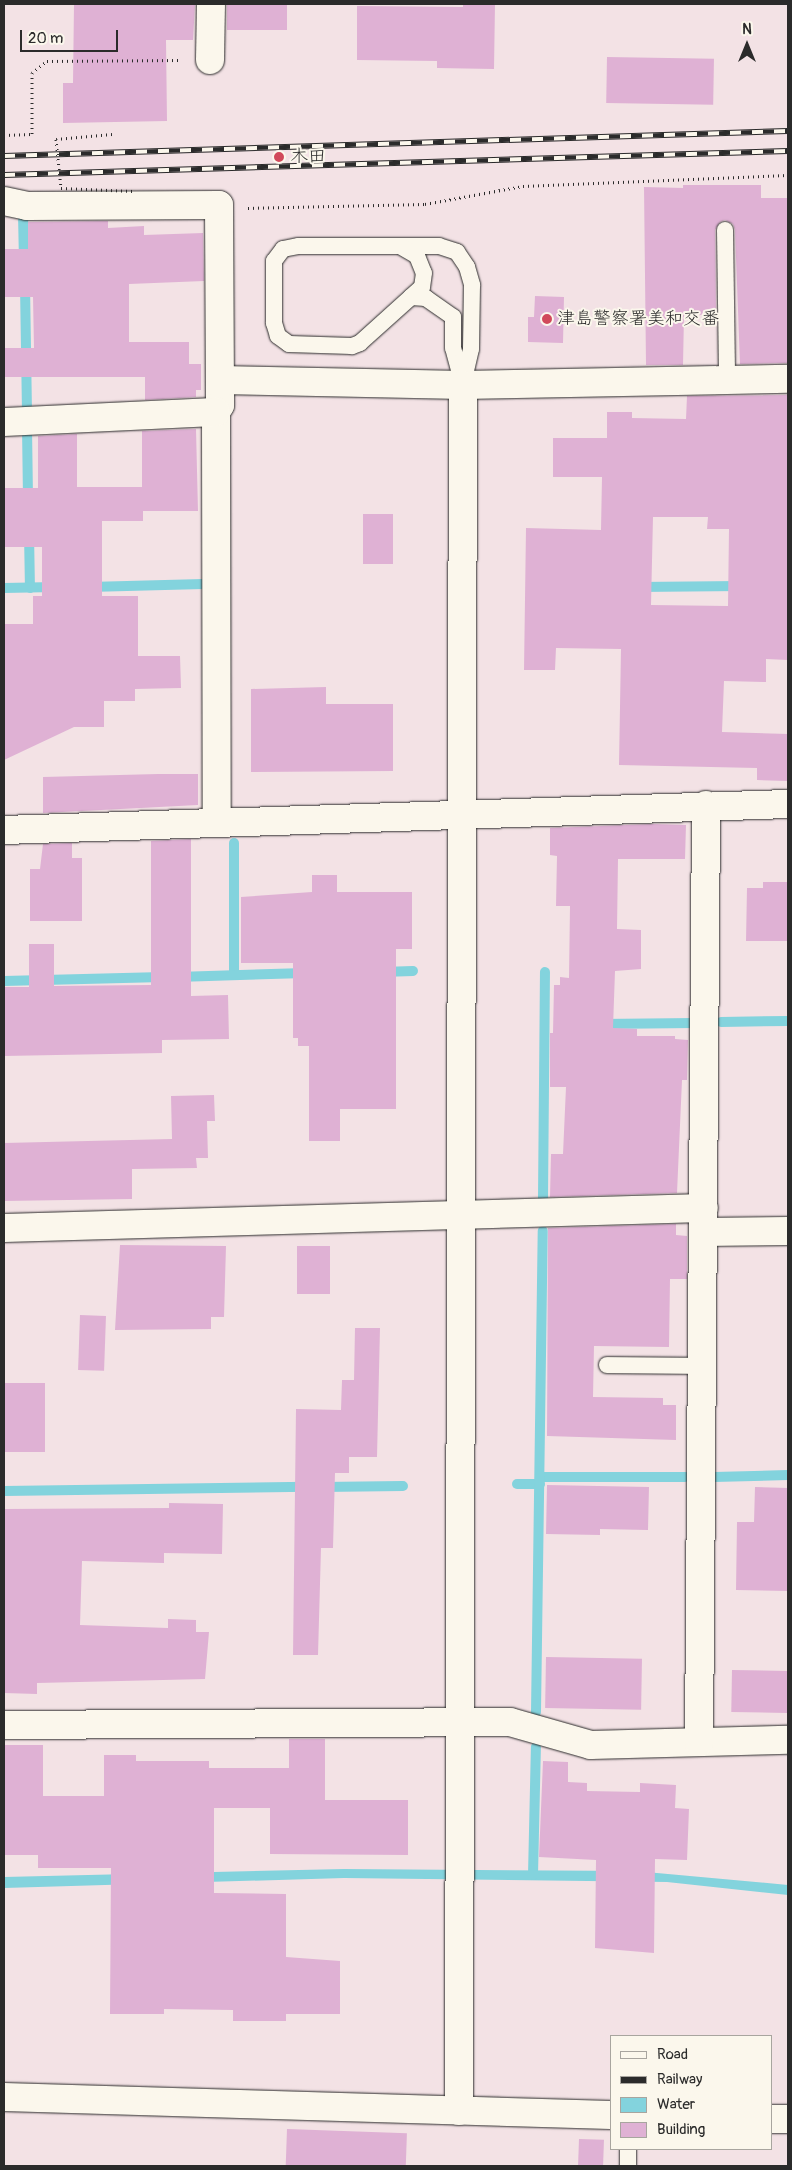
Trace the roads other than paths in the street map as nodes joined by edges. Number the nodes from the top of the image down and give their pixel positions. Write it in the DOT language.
graph roads {
  1 [pos="211,4"];
  2 [pos="210,60"];
  3 [pos="4,201"];
  4 [pos="725,230"];
  5 [pos="400,246"];
  6 [pos="411,297"];
  7 [pos="788,378"];
  8 [pos="727,379"];
  9 [pos="220,380"];
  10 [pos="463,385"];
  11 [pos="216,412"];
  12 [pos="4,422"];
  13 [pos="788,804"];
  14 [pos="706,805"];
  15 [pos="462,814"];
  16 [pos="217,823"];
  17 [pos="4,830"];
  18 [pos="461,1215"];
  19 [pos="704,1220"];
  20 [pos="4,1228"];
  21 [pos="788,1231"];
  22 [pos="607,1365"];
  23 [pos="702,1366"];
  24 [pos="460,1722"];
  25 [pos="4,1725"];
  26 [pos="788,1740"];
  27 [pos="699,1742"];
  28 [pos="4,2097"];
  29 [pos="460,2111"];
  30 [pos="610,2115"];
  31 [pos="772,2118"];
  32 [pos="788,2119"];
  33 [pos="628,2150"];
  34 [pos="628,2166"];
  1 -- 2 [label="street"];
  3 -- 9 [label="street"];
  4 -- 8 [label="lane"];
  5 -- 6 [label="lane"];
  5 -- 6 [label="lane"];
  5 -- 10 [label="lane"];
  6 -- 10 [label="lane"];
  7 -- 8 [label="street"];
  8 -- 10 [label="street"];
  9 -- 10 [label="street"];
  9 -- 11 [label="street"];
  10 -- 15 [label="street"];
  11 -- 12 [label="street"];
  11 -- 16 [label="street"];
  13 -- 14 [label="street"];
  14 -- 15 [label="street"];
  14 -- 19 [label="street"];
  15 -- 16 [label="street"];
  15 -- 18 [label="street"];
  16 -- 17 [label="street"];
  18 -- 19 [label="street"];
  18 -- 20 [label="street"];
  18 -- 24 [label="street"];
  19 -- 21 [label="street"];
  19 -- 23 [label="street"];
  22 -- 23 [label="lane"];
  23 -- 27 [label="street"];
  24 -- 25 [label="street"];
  24 -- 27 [label="street"];
  24 -- 29 [label="street"];
  26 -- 27 [label="street"];
  28 -- 29 [label="street"];
  29 -- 30 [label="street"];
  31 -- 32 [label="street"];
  33 -- 34 [label="lane"];
}
